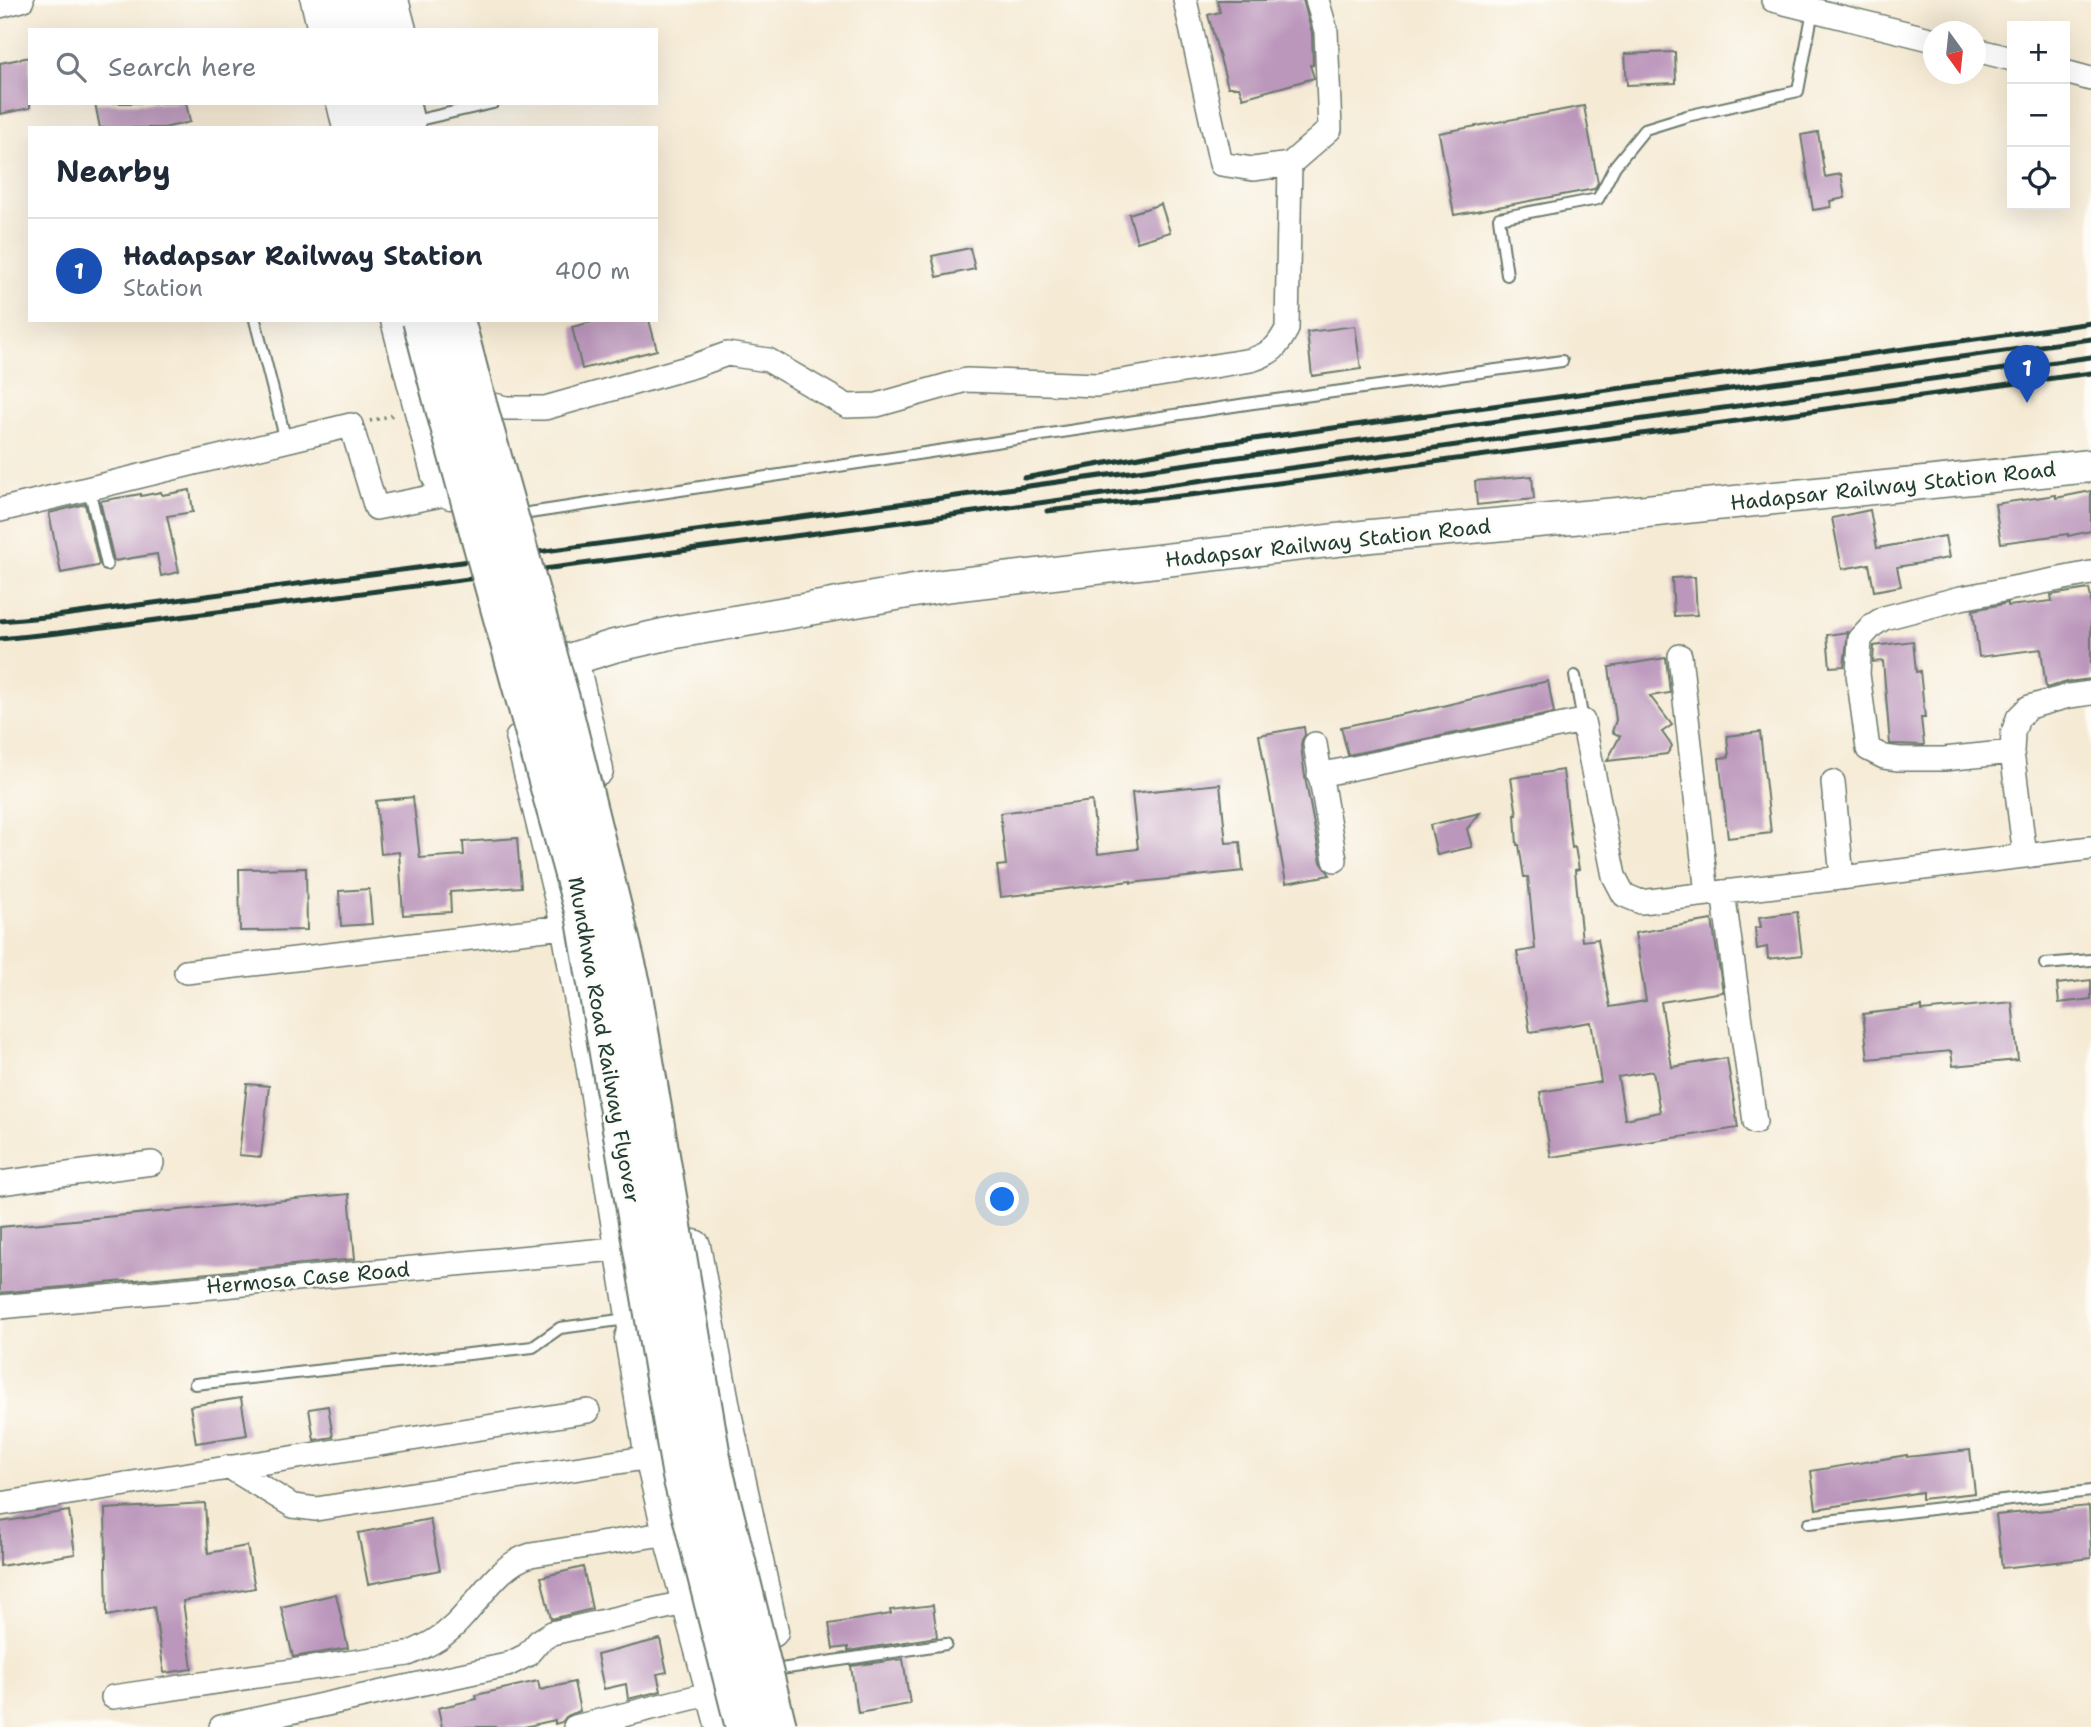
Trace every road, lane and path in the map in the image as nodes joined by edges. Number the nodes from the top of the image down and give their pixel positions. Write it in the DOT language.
graph roads {
  1 [pos="22,0"];
  2 [pos="317,0"];
  3 [pos="338,0"];
  4 [pos="372,0"];
  5 [pos="392,0"];
  6 [pos="1185,0"];
  7 [pos="1317,0"];
  8 [pos="1773,0"];
  9 [pos="0,6"];
  10 [pos="1813,10"];
  11 [pos="324,28"];
  12 [pos="345,28"];
  13 [pos="379,28"];
  14 [pos="399,28"];
  15 [pos="1923,37"];
  16 [pos="1986,52"];
  17 [pos="2007,58"];
  18 [pos="2070,73"];
  19 [pos="2091,79"];
  20 [pos="343,105"];
  21 [pos="367,105"];
  22 [pos="481,105"];
  23 [pos="415,116"];
  24 [pos="349,126"];
  25 [pos="373,126"];
  26 [pos="1290,164"];
  27 [pos="1507,275"];
  28 [pos="256,322"];
  29 [pos="398,322"];
  30 [pos="423,322"];
  31 [pos="456,322"];
  32 [pos="473,322"];
  33 [pos="1562,361"];
  34 [pos="494,405"];
  35 [pos="419,408"];
  36 [pos="351,425"];
  37 [pos="286,441"];
  38 [pos="2091,467"];
  39 [pos="89,488"];
  40 [pos="451,494"];
  41 [pos="0,510"];
  42 [pos="107,565"];
  43 [pos="2091,573"];
  44 [pos="1680,656"];
  45 [pos="1575,676"];
  46 [pos="505,691"];
  47 [pos="2091,693"];
  48 [pos="1583,721"];
  49 [pos="1315,744"];
  50 [pos="2012,752"];
  51 [pos="1319,775"];
  52 [pos="1833,782"];
  53 [pos="2091,848"];
  54 [pos="2025,856"];
  55 [pos="1335,860"];
  56 [pos="1842,878"];
  57 [pos="1715,893"];
  58 [pos="563,927"];
  59 [pos="2091,960"];
  60 [pos="2045,964"];
  61 [pos="186,972"];
  62 [pos="1755,1122"];
  63 [pos="152,1163"];
  64 [pos="0,1183"];
  65 [pos="615,1249"];
  66 [pos="0,1307"];
  67 [pos="709,1325"];
  68 [pos="629,1329"];
  69 [pos="195,1384"];
  70 [pos="588,1411"];
  71 [pos="651,1457"];
  72 [pos="229,1467"];
  73 [pos="2091,1491"];
  74 [pos="0,1504"];
  75 [pos="1809,1523"];
  76 [pos="669,1534"];
  77 [pos="688,1602"];
  78 [pos="946,1644"];
  79 [pos="780,1669"];
  80 [pos="712,1693"];
  81 [pos="113,1697"];
  82 [pos="221,1727"];
  83 [pos="575,1727"];
  84 [pos="722,1727"];
  85 [pos="745,1727"];
  86 [pos="777,1727"];
  87 [pos="794,1727"];
  1 -- 9 [label="street"];
  2 -- 11 [label="street"];
  3 -- 12 [label="highway"];
  4 -- 13 [label="highway"];
  5 -- 14 [label="street"];
  6 -- 26 [label="street"];
  7 -- 26 [label="street"];
  8 -- 10 [label="street"];
  10 -- 15 [label="street"];
  10 -- 27 [label="lane"];
  16 -- 17 [label="street"];
  18 -- 19 [label="street"];
  20 -- 24 [label="street"];
  21 -- 25 [label="highway"];
  22 -- 23 [label="lane"];
  26 -- 34 [label="street"];
  28 -- 37 [label="lane"];
  29 -- 35 [label="street"];
  30 -- 85 [label="highway, Mundhwa Road Railway Flyover, bridge"];
  31 -- 86 [label="highway, Mundhwa Road Railway Flyover, bridge"];
  32 -- 34 [label="street"];
  33 -- 40 [label="lane"];
  34 -- 40 [label="street"];
  35 -- 36 [label="path"];
  35 -- 40 [label="street"];
  36 -- 37 [label="street"];
  36 -- 40 [label="street"];
  37 -- 39 [label="street"];
  38 -- 67 [label="street, Hadapsar Railway Station Road"];
  39 -- 41 [label="street"];
  39 -- 42 [label="lane"];
  43 -- 50 [label="street"];
  44 -- 57 [label="street"];
  45 -- 48 [label="lane"];
  46 -- 58 [label="street"];
  47 -- 50 [label="street"];
  48 -- 51 [label="street"];
  48 -- 57 [label="street"];
  49 -- 51 [label="street"];
  50 -- 54 [label="street"];
  51 -- 55 [label="street"];
  52 -- 56 [label="street"];
  53 -- 54 [label="street"];
  54 -- 56 [label="street"];
  56 -- 57 [label="street"];
  57 -- 62 [label="street"];
  58 -- 61 [label="street"];
  58 -- 65 [label="street"];
  59 -- 60 [label="lane"];
  63 -- 64 [label="street"];
  65 -- 66 [label="street, Hermosa Case Road"];
  65 -- 68 [label="street"];
  67 -- 68 [label="street"];
  67 -- 79 [label="street"];
  68 -- 69 [label="lane"];
  68 -- 71 [label="street"];
  70 -- 72 [label="street"];
  71 -- 72 [label="street"];
  71 -- 76 [label="street"];
  72 -- 74 [label="street"];
  73 -- 75 [label="lane"];
  76 -- 77 [label="street"];
  76 -- 81 [label="street"];
  77 -- 80 [label="street"];
  77 -- 82 [label="street"];
  78 -- 79 [label="lane"];
  79 -- 87 [label="street"];
  80 -- 83 [label="street"];
  80 -- 84 [label="street"];
}
